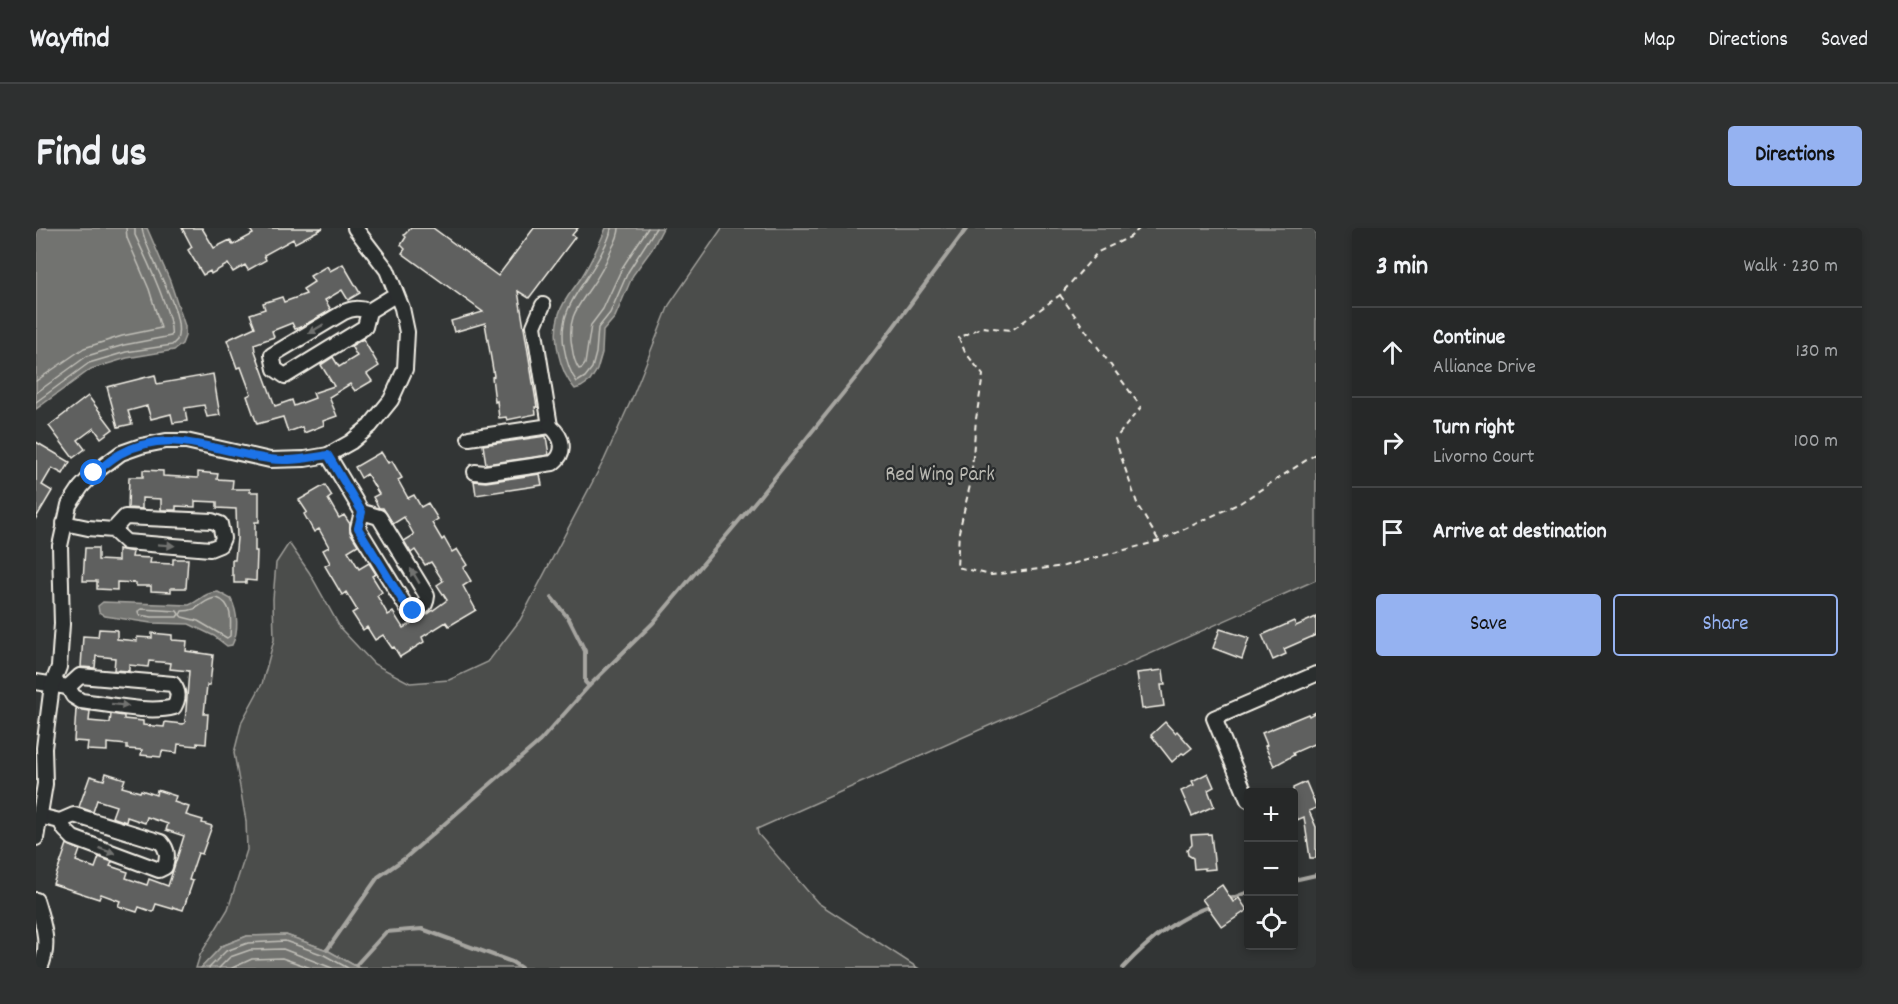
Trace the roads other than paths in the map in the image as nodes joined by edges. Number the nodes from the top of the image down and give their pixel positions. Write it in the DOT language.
graph roads {
  1 [pos="355,228"];
  2 [pos="395,295"];
  3 [pos="543,305"];
  4 [pos="369,310"];
  5 [pos="550,426"];
  6 [pos="469,438"];
  7 [pos="328,455"];
  8 [pos="474,472"];
  9 [pos="362,512"];
  10 [pos="64,523"];
  11 [pos="112,530"];
  12 [pos="1316,674"];
  13 [pos="36,682"];
  14 [pos="52,685"];
  15 [pos="68,687"];
  16 [pos="1244,790"];
  17 [pos="39,816"];
  18 [pos="60,821"];
  19 [pos="36,838"];
  20 [pos="36,900"];
  21 [pos="40,968"];
  1 -- 2 [label="street"];
  2 -- 4 [label="street"];
  2 -- 7 [label="street"];
  3 -- 5 [label="street"];
  4 -- 4 [label="street, one-way"];
  5 -- 6 [label="street"];
  5 -- 8 [label="street"];
  7 -- 9 [label="street"];
  7 -- 10 [label="street"];
  9 -- 9 [label="street, one-way"];
  10 -- 11 [label="street"];
  10 -- 14 [label="street"];
  11 -- 11 [label="street, one-way"];
  12 -- 16 [label="street"];
  13 -- 14 [label="street"];
  14 -- 15 [label="street"];
  14 -- 17 [label="street"];
  15 -- 15 [label="street, one-way"];
  17 -- 18 [label="street"];
  17 -- 19 [label="street"];
  18 -- 18 [label="street, one-way"];
  20 -- 21 [label="street"];
}
